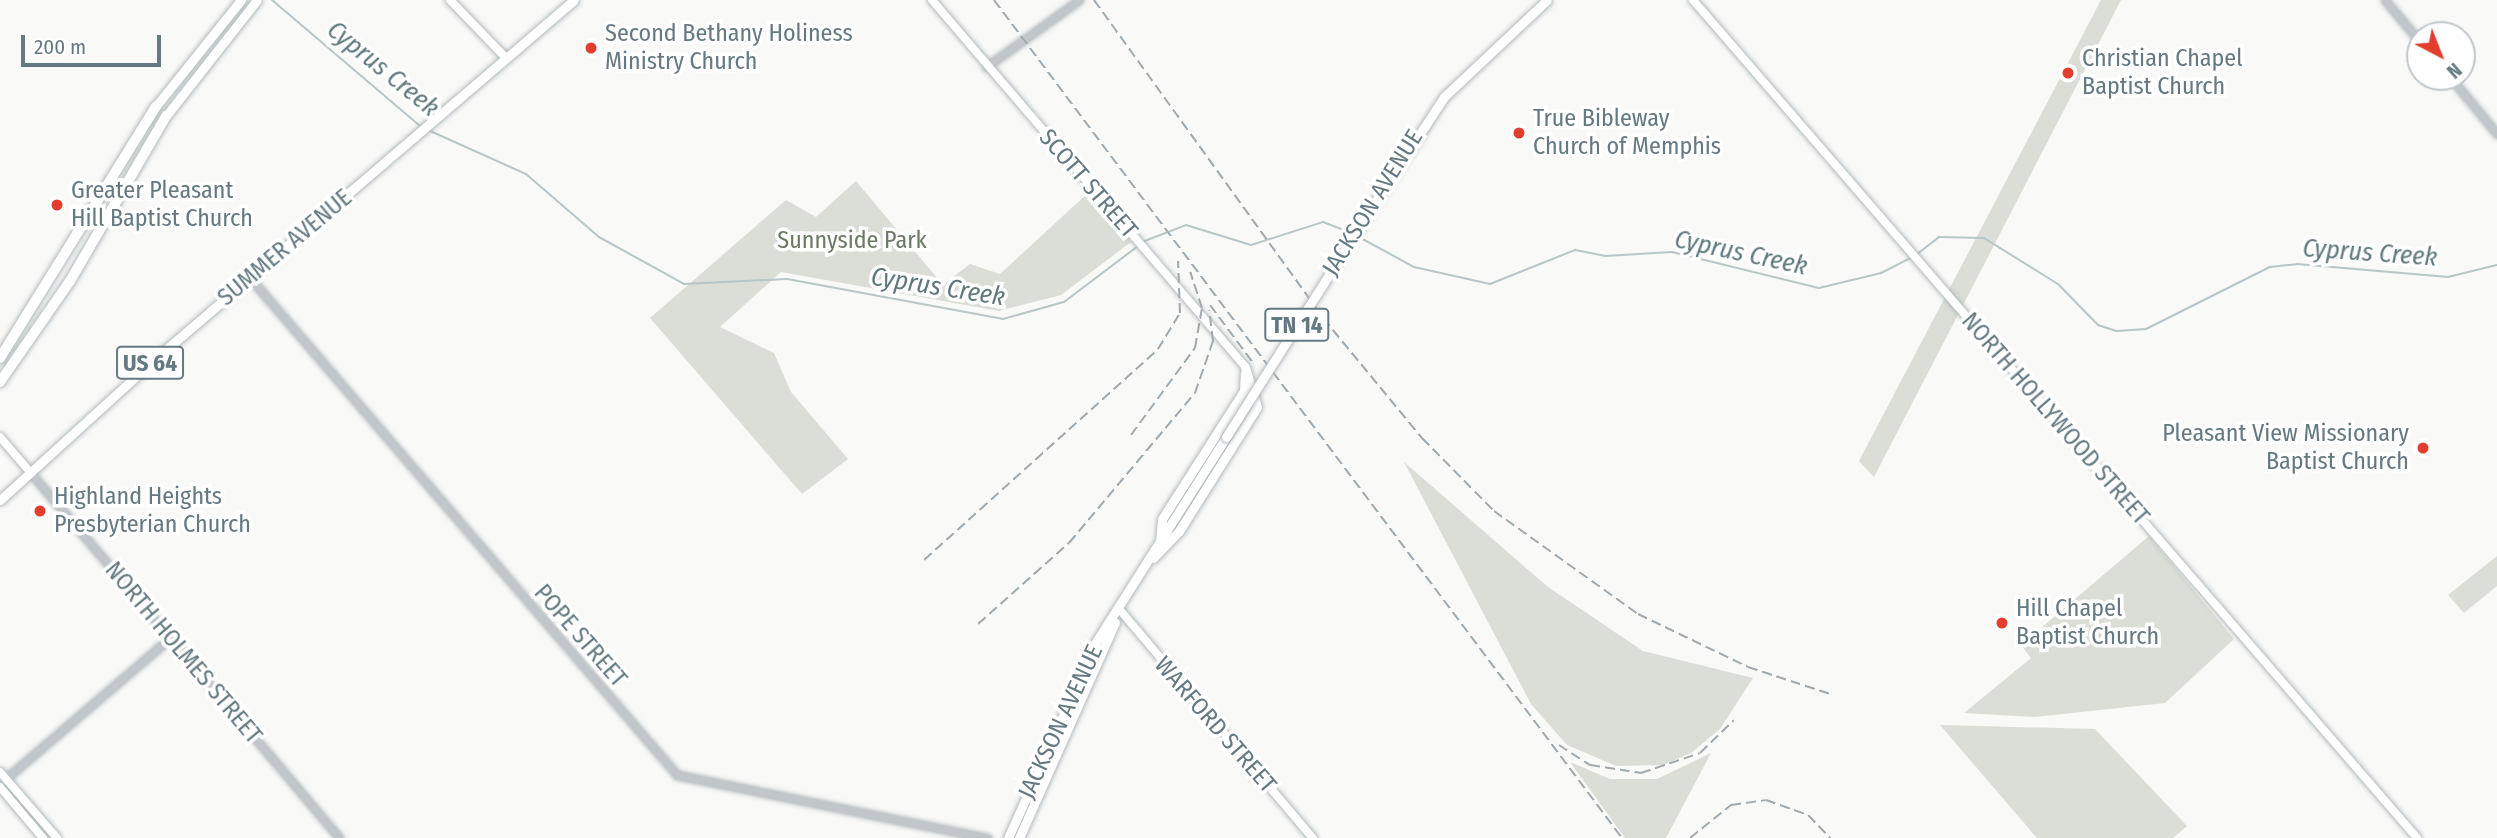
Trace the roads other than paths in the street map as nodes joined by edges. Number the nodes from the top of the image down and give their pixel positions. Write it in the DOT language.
graph roads {
  1 [pos="241,0"];
  2 [pos="257,0"];
  3 [pos="450,0"];
  4 [pos="574,0"];
  5 [pos="932,0"];
  6 [pos="1079,0"];
  7 [pos="1547,0"];
  8 [pos="1693,0"];
  9 [pos="2385,0"];
  10 [pos="2406,25"];
  11 [pos="506,58"];
  12 [pos="986,66"];
  13 [pos="2462,91"];
  14 [pos="156,106"];
  15 [pos="166,116"];
  16 [pos="2497,134"];
  17 [pos="250,278"];
  18 [pos="0,358"];
  19 [pos="1245,367"];
  20 [pos="0,382"];
  21 [pos="0,437"];
  22 [pos="30,472"];
  23 [pos="0,500"];
  24 [pos="1160,543"];
  25 [pos="1149,561"];
  26 [pos="1120,610"];
  27 [pos="170,638"];
  28 [pos="1,780"];
  29 [pos="44,838"];
  30 [pos="57,838"];
  31 [pos="340,838"];
  32 [pos="988,838"];
  33 [pos="1008,838"];
  34 [pos="1019,838"];
  35 [pos="1313,838"];
  36 [pos="2417,838"];
  1 -- 14 [label="main road"];
  2 -- 15 [label="main road"];
  3 -- 11 [label="main road"];
  4 -- 11 [label="main road, SUMMER AVENUE / US 64"];
  5 -- 12 [label="main road, SCOTT STREET"];
  6 -- 12 [label="street"];
  7 -- 24 [label="main road, JACKSON AVENUE / TN 14, bridge"];
  8 -- 36 [label="main road, NORTH HOLLYWOOD STREET"];
  9 -- 10 [label="street"];
  11 -- 17 [label="main road, SUMMER AVENUE / US 64"];
  12 -- 19 [label="main road, SCOTT STREET"];
  13 -- 16 [label="street"];
  14 -- 18 [label="highway"];
  15 -- 20 [label="highway"];
  17 -- 22 [label="main road, SUMMER AVENUE / US 64"];
  17 -- 32 [label="street, POPE STREET"];
  19 -- 24 [label="main road"];
  19 -- 25 [label="main road"];
  21 -- 22 [label="main road, NORTH HOLMES STREET"];
  22 -- 23 [label="main road, SUMMER AVENUE / US 64"];
  22 -- 27 [label="street, NORTH HOLMES STREET"];
  24 -- 25 [label="main road, JACKSON AVENUE / TN 14"];
  25 -- 26 [label="main road, JACKSON AVENUE / TN 14"];
  26 -- 33 [label="main road, JACKSON AVENUE / TN 14"];
  26 -- 34 [label="main road, JACKSON AVENUE / TN 14"];
  26 -- 35 [label="main road, WARFORD STREET"];
  27 -- 28 [label="street"];
  27 -- 31 [label="street, NORTH HOLMES STREET"];
  28 -- 29 [label="main road"];
  28 -- 30 [label="main road"];
}
